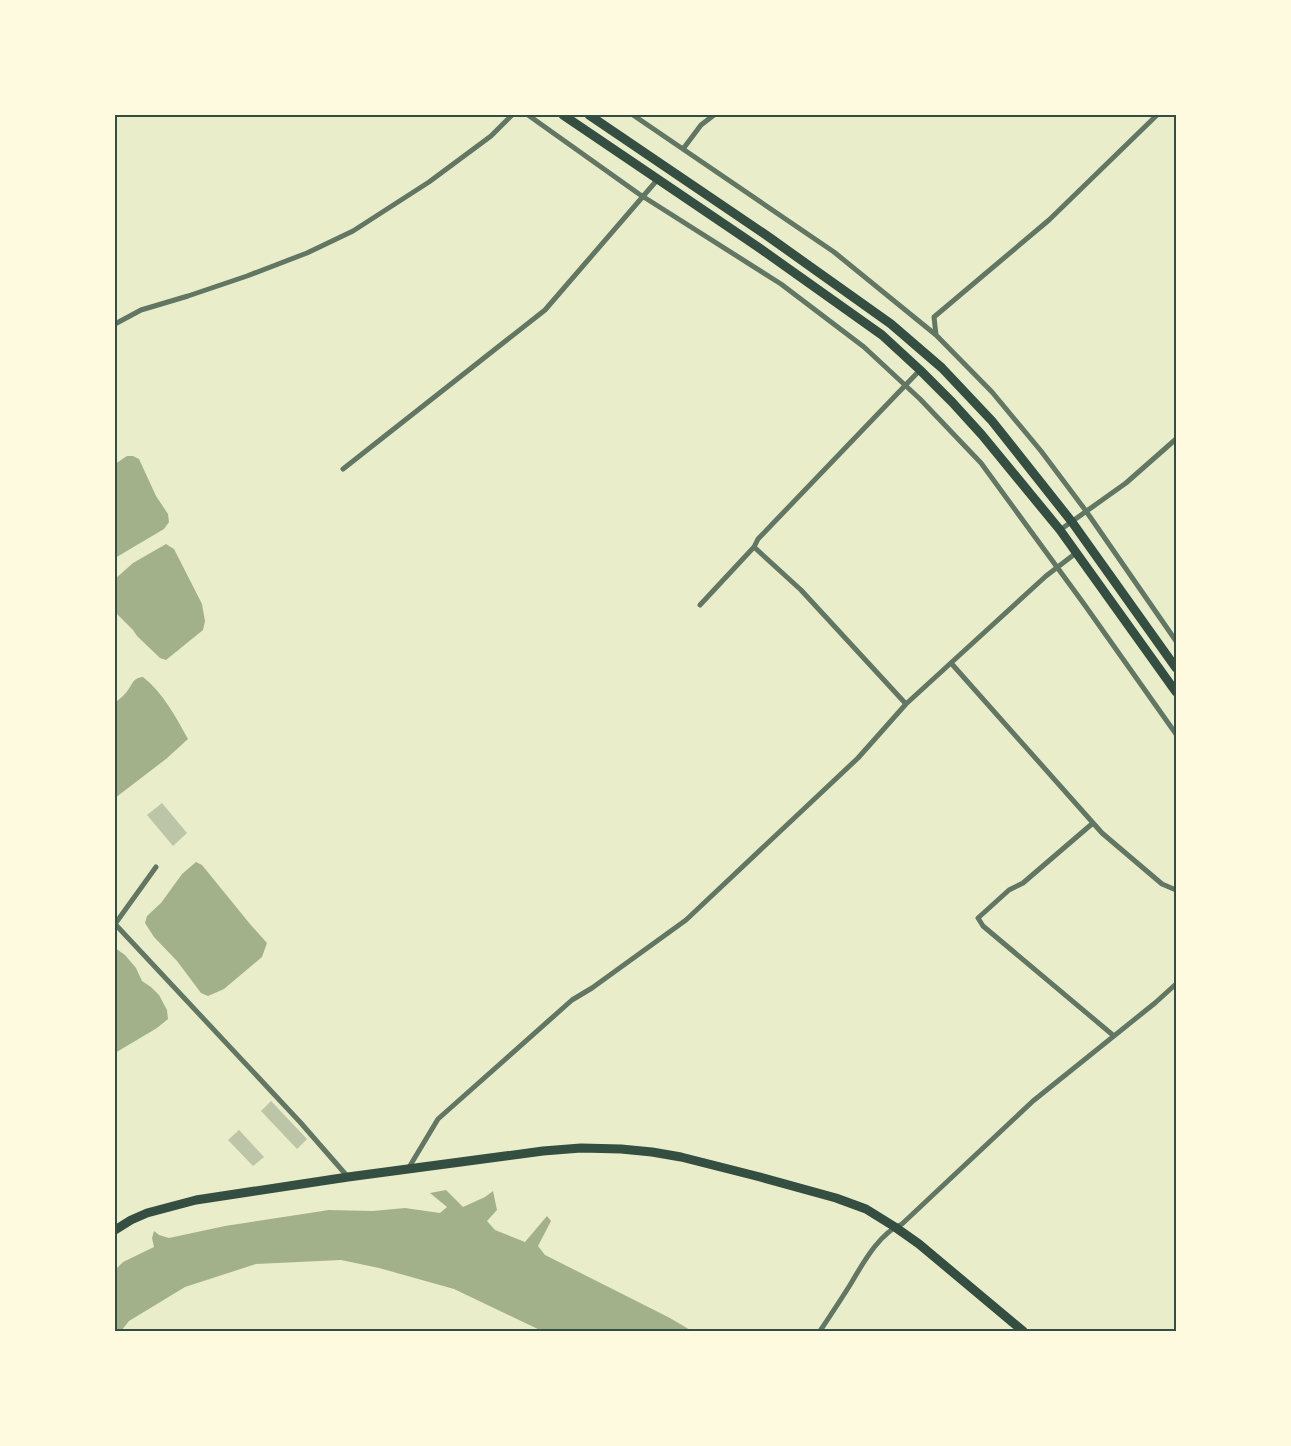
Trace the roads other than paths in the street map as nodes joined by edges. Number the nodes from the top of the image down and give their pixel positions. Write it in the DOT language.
graph roads {
  1 [pos="512,115"];
  2 [pos="528,115"];
  3 [pos="563,115"];
  4 [pos="589,115"];
  5 [pos="633,115"];
  6 [pos="714,115"];
  7 [pos="1157,115"];
  8 [pos="683,149"];
  9 [pos="658,179"];
  10 [pos="643,196"];
  11 [pos="115,324"];
  12 [pos="936,335"];
  13 [pos="920,370"];
  14 [pos="905,385"];
  15 [pos="1176,439"];
  16 [pos="343,469"];
  17 [pos="1086,511"];
  18 [pos="1072,522"];
  19 [pos="1060,530"];
  20 [pos="754,547"];
  21 [pos="1076,553"];
  22 [pos="1058,567"];
  23 [pos="700,605"];
  24 [pos="1176,641"];
  25 [pos="951,663"];
  26 [pos="1176,668"];
  27 [pos="1176,692"];
  28 [pos="906,704"];
  29 [pos="1176,734"];
  30 [pos="1093,823"];
  31 [pos="156,867"];
  32 [pos="1176,890"];
  33 [pos="1176,984"];
  34 [pos="1114,1036"];
  35 [pos="408,1169"];
  36 [pos="348,1177"];
  37 [pos="895,1227"];
  38 [pos="115,1230"];
  39 [pos="820,1331"];
  40 [pos="1023,1331"];
  1 -- 11 [label="street"];
  2 -- 10 [label="street"];
  3 -- 9 [label="main road"];
  4 -- 18 [label="main road"];
  5 -- 8 [label="street"];
  6 -- 8 [label="street"];
  7 -- 12 [label="street"];
  8 -- 12 [label="street"];
  9 -- 10 [label="street"];
  9 -- 13 [label="main road"];
  10 -- 14 [label="street"];
  10 -- 16 [label="street"];
  12 -- 17 [label="street"];
  13 -- 14 [label="street"];
  13 -- 19 [label="main road"];
  14 -- 20 [label="street"];
  14 -- 22 [label="street"];
  15 -- 17 [label="street"];
  17 -- 18 [label="street"];
  17 -- 24 [label="street"];
  18 -- 19 [label="street"];
  18 -- 26 [label="main road"];
  19 -- 21 [label="main road"];
  20 -- 23 [label="street"];
  20 -- 28 [label="street"];
  21 -- 22 [label="street"];
  21 -- 27 [label="main road"];
  22 -- 25 [label="street"];
  22 -- 29 [label="street"];
  25 -- 28 [label="street"];
  25 -- 30 [label="street"];
  28 -- 35 [label="street"];
  30 -- 32 [label="street"];
  30 -- 34 [label="street"];
  31 -- 36 [label="street"];
  33 -- 34 [label="street"];
  34 -- 37 [label="street"];
  35 -- 36 [label="main road"];
  35 -- 37 [label="main road"];
  36 -- 38 [label="main road"];
  37 -- 39 [label="street"];
  37 -- 40 [label="main road"];
}
